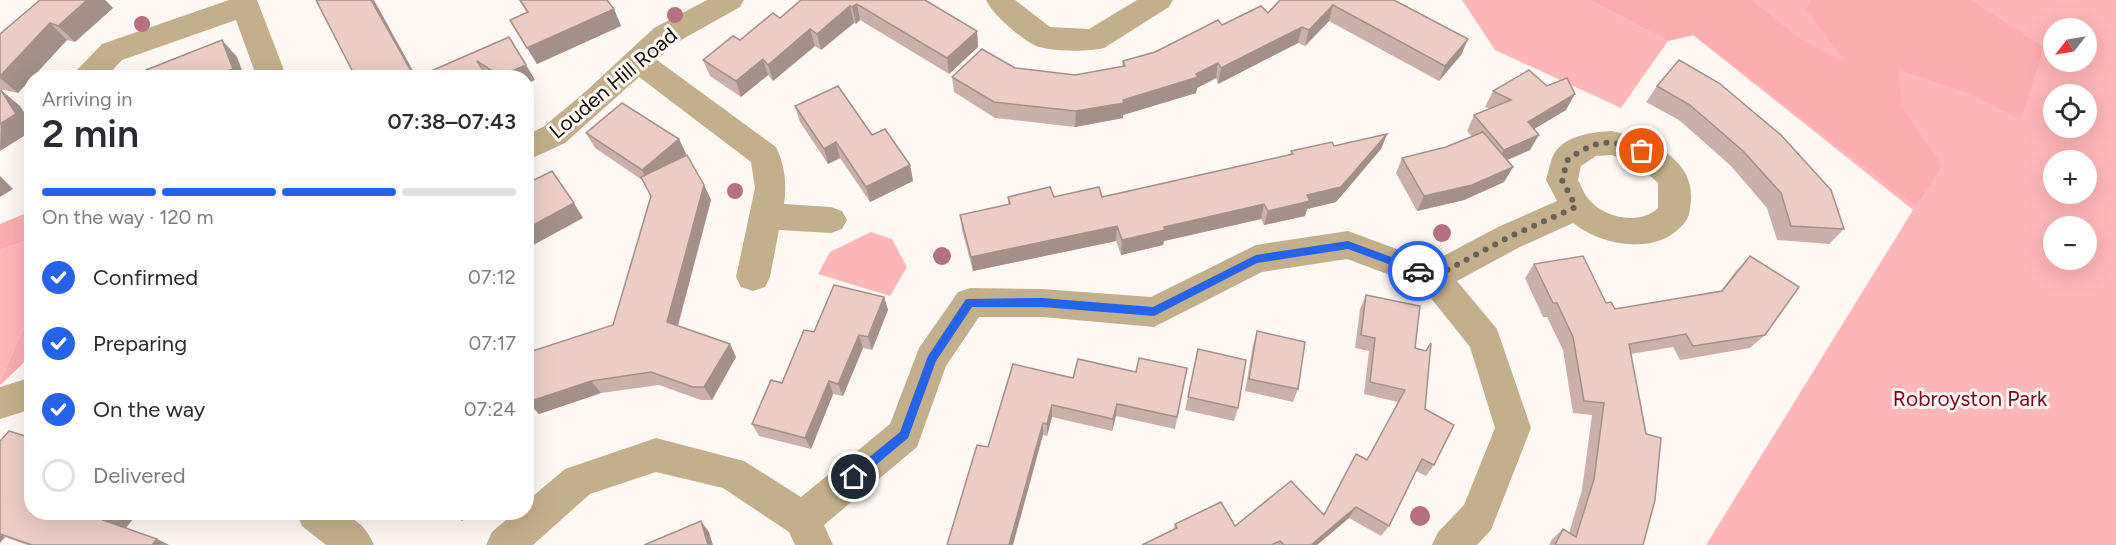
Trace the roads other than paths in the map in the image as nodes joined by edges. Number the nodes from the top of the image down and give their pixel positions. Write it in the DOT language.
graph roads {
  1 [pos="730,0"];
  2 [pos="1000,0"];
  3 [pos="1159,0"];
  4 [pos="244,3"];
  5 [pos="636,60"];
  6 [pos="95,70"];
  7 [pos="269,70"];
  8 [pos="534,145"];
  9 [pos="1576,207"];
  10 [pos="766,216"];
  11 [pos="831,220"];
  12 [pos="1434,277"];
  13 [pos="753,278"];
  14 [pos="24,396"];
  15 [pos="0,403"];
  16 [pos="324,520"];
  17 [pos="534,520"];
  18 [pos="534,520"];
  19 [pos="809,532"];
  20 [pos="355,545"];
  21 [pos="505,545"];
  22 [pos="1451,545"];
  1 -- 5 [label="street, Louden Hill Road"];
  2 -- 3 [label="street"];
  4 -- 6 [label="street"];
  4 -- 7 [label="street"];
  5 -- 8 [label="street, Louden Hill Road"];
  5 -- 10 [label="street"];
  9 -- 12 [label="street"];
  10 -- 11 [label="street"];
  10 -- 13 [label="street"];
  12 -- 19 [label="street"];
  12 -- 22 [label="street"];
  14 -- 15 [label="street"];
  16 -- 20 [label="street"];
  17 -- 21 [label="street"];
  18 -- 19 [label="street"];
}
